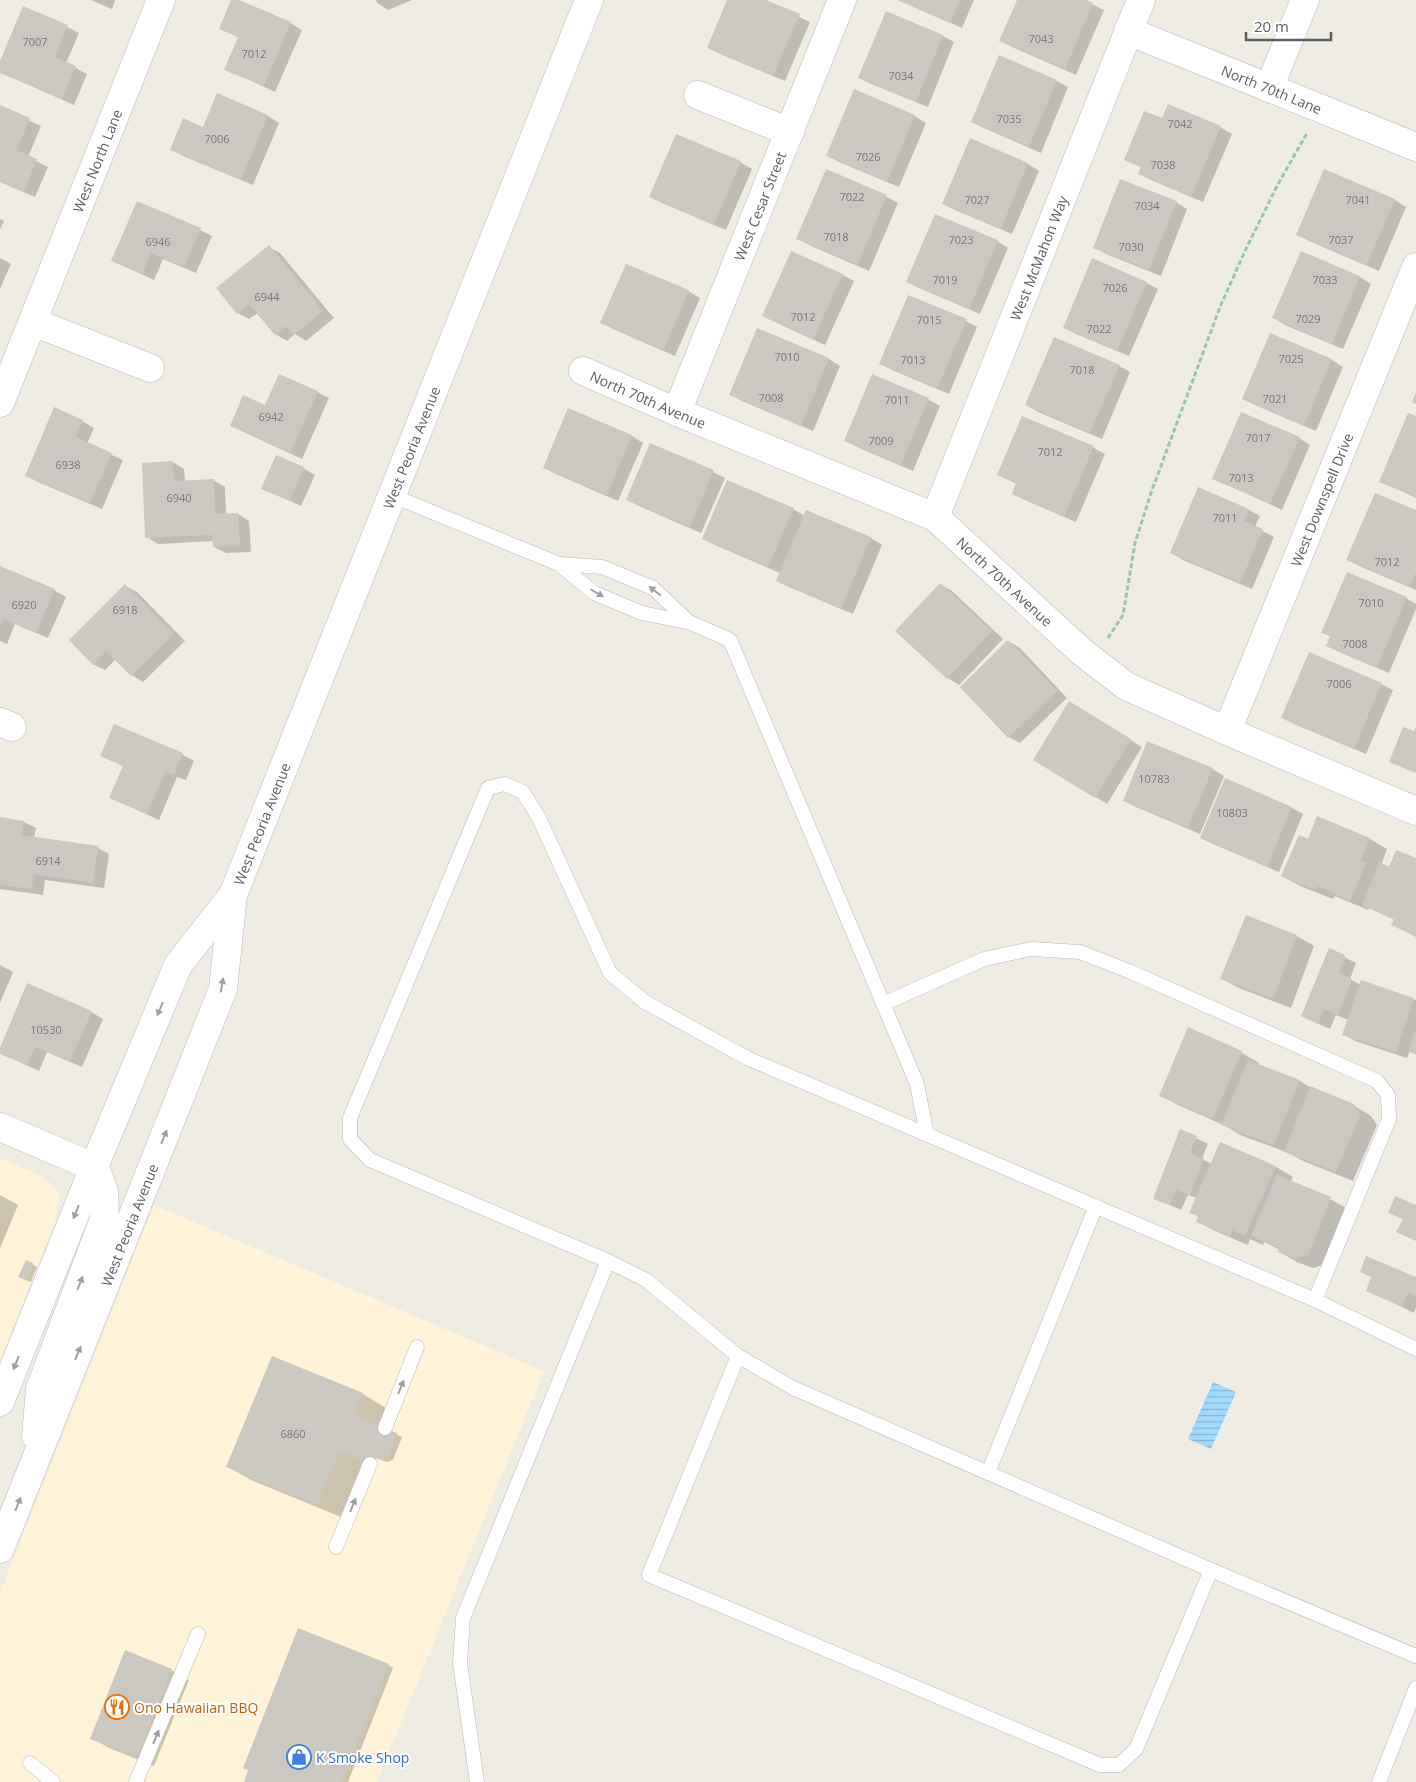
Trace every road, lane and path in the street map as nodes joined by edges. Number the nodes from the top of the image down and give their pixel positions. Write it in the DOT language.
graph roads {
  1 [pos="161,0"];
  2 [pos="589,0"];
  3 [pos="842,0"];
  4 [pos="1141,0"];
  5 [pos="1305,0"];
  6 [pos="1128,31"];
  7 [pos="1268,88"];
  8 [pos="698,94"];
  9 [pos="1321,108"];
  10 [pos="790,132"];
  11 [pos="1416,147"];
  12 [pos="1416,268"];
  13 [pos="33,322"];
  14 [pos="150,368"];
  15 [pos="583,371"];
  16 [pos="0,403"];
  17 [pos="677,412"];
  18 [pos="392,496"];
  19 [pos="935,517"];
  20 [pos="559,564"];
  21 [pos="691,623"];
  22 [pos="1092,660"];
  23 [pos="1227,731"];
  24 [pos="1416,810"];
  25 [pos="233,895"];
  26 [pos="883,1004"];
  27 [pos="0,1127"];
  28 [pos="927,1135"];
  29 [pos="94,1167"];
  30 [pos="1096,1206"];
  31 [pos="608,1261"];
  32 [pos="1315,1300"];
  33 [pos="418,1347"];
  34 [pos="1416,1349"];
  35 [pos="738,1356"];
  36 [pos="0,1402"];
  37 [pos="384,1428"];
  38 [pos="34,1464"];
  39 [pos="370,1464"];
  40 [pos="988,1473"];
  41 [pos="336,1547"];
  42 [pos="0,1549"];
  43 [pos="1211,1570"];
  44 [pos="198,1634"];
  45 [pos="1416,1656"];
  46 [pos="1416,1688"];
  47 [pos="30,1763"];
  48 [pos="53,1782"];
  49 [pos="136,1782"];
  50 [pos="477,1782"];
  51 [pos="1379,1782"];
  1 -- 13 [label="street, West North Lane"];
  2 -- 18 [label="street, West Peoria Avenue"];
  3 -- 10 [label="street, West Cesar Street"];
  4 -- 6 [label="street, West McMahon Way"];
  5 -- 7 [label="street"];
  6 -- 7 [label="street, North 70th Lane"];
  6 -- 19 [label="street, West McMahon Way"];
  7 -- 9 [label="street, North 70th Lane"];
  8 -- 10 [label="street"];
  9 -- 11 [label="street, North 70th Lane"];
  9 -- 22 [label="path"];
  10 -- 17 [label="street, West Cesar Street"];
  12 -- 23 [label="street, West Downspell Drive"];
  13 -- 14 [label="street"];
  13 -- 16 [label="street, West North Lane"];
  15 -- 17 [label="street, North 70th Avenue"];
  17 -- 19 [label="street, North 70th Avenue"];
  18 -- 20 [label="lane"];
  18 -- 25 [label="street, West Peoria Avenue"];
  19 -- 22 [label="street, North 70th Avenue"];
  20 -- 21 [label="lane, one-way"];
  21 -- 20 [label="lane, one-way"];
  21 -- 26 [label="lane"];
  22 -- 23 [label="street, North 70th Avenue"];
  23 -- 24 [label="street, North 70th Avenue"];
  25 -- 29 [label="street, West Peoria Avenue, one-way"];
  38 -- 25 [label="street, West Peoria Avenue, one-way"];
  26 -- 28 [label="lane"];
  26 -- 32 [label="lane"];
  27 -- 29 [label="street"];
  28 -- 30 [label="lane"];
  28 -- 31 [label="lane"];
  29 -- 36 [label="street, West Peoria Avenue, one-way"];
  38 -- 29 [label="street, one-way"];
  30 -- 32 [label="lane"];
  30 -- 40 [label="lane"];
  31 -- 35 [label="lane"];
  31 -- 50 [label="lane"];
  32 -- 34 [label="lane"];
  37 -- 33 [label="lane, one-way"];
  35 -- 40 [label="lane"];
  35 -- 43 [label="lane"];
  42 -- 38 [label="street, West Peoria Avenue, one-way"];
  41 -- 39 [label="lane, one-way"];
  40 -- 43 [label="lane"];
  43 -- 45 [label="lane"];
  49 -- 44 [label="lane, one-way"];
  46 -- 51 [label="lane"];
  47 -- 48 [label="lane"];
}
